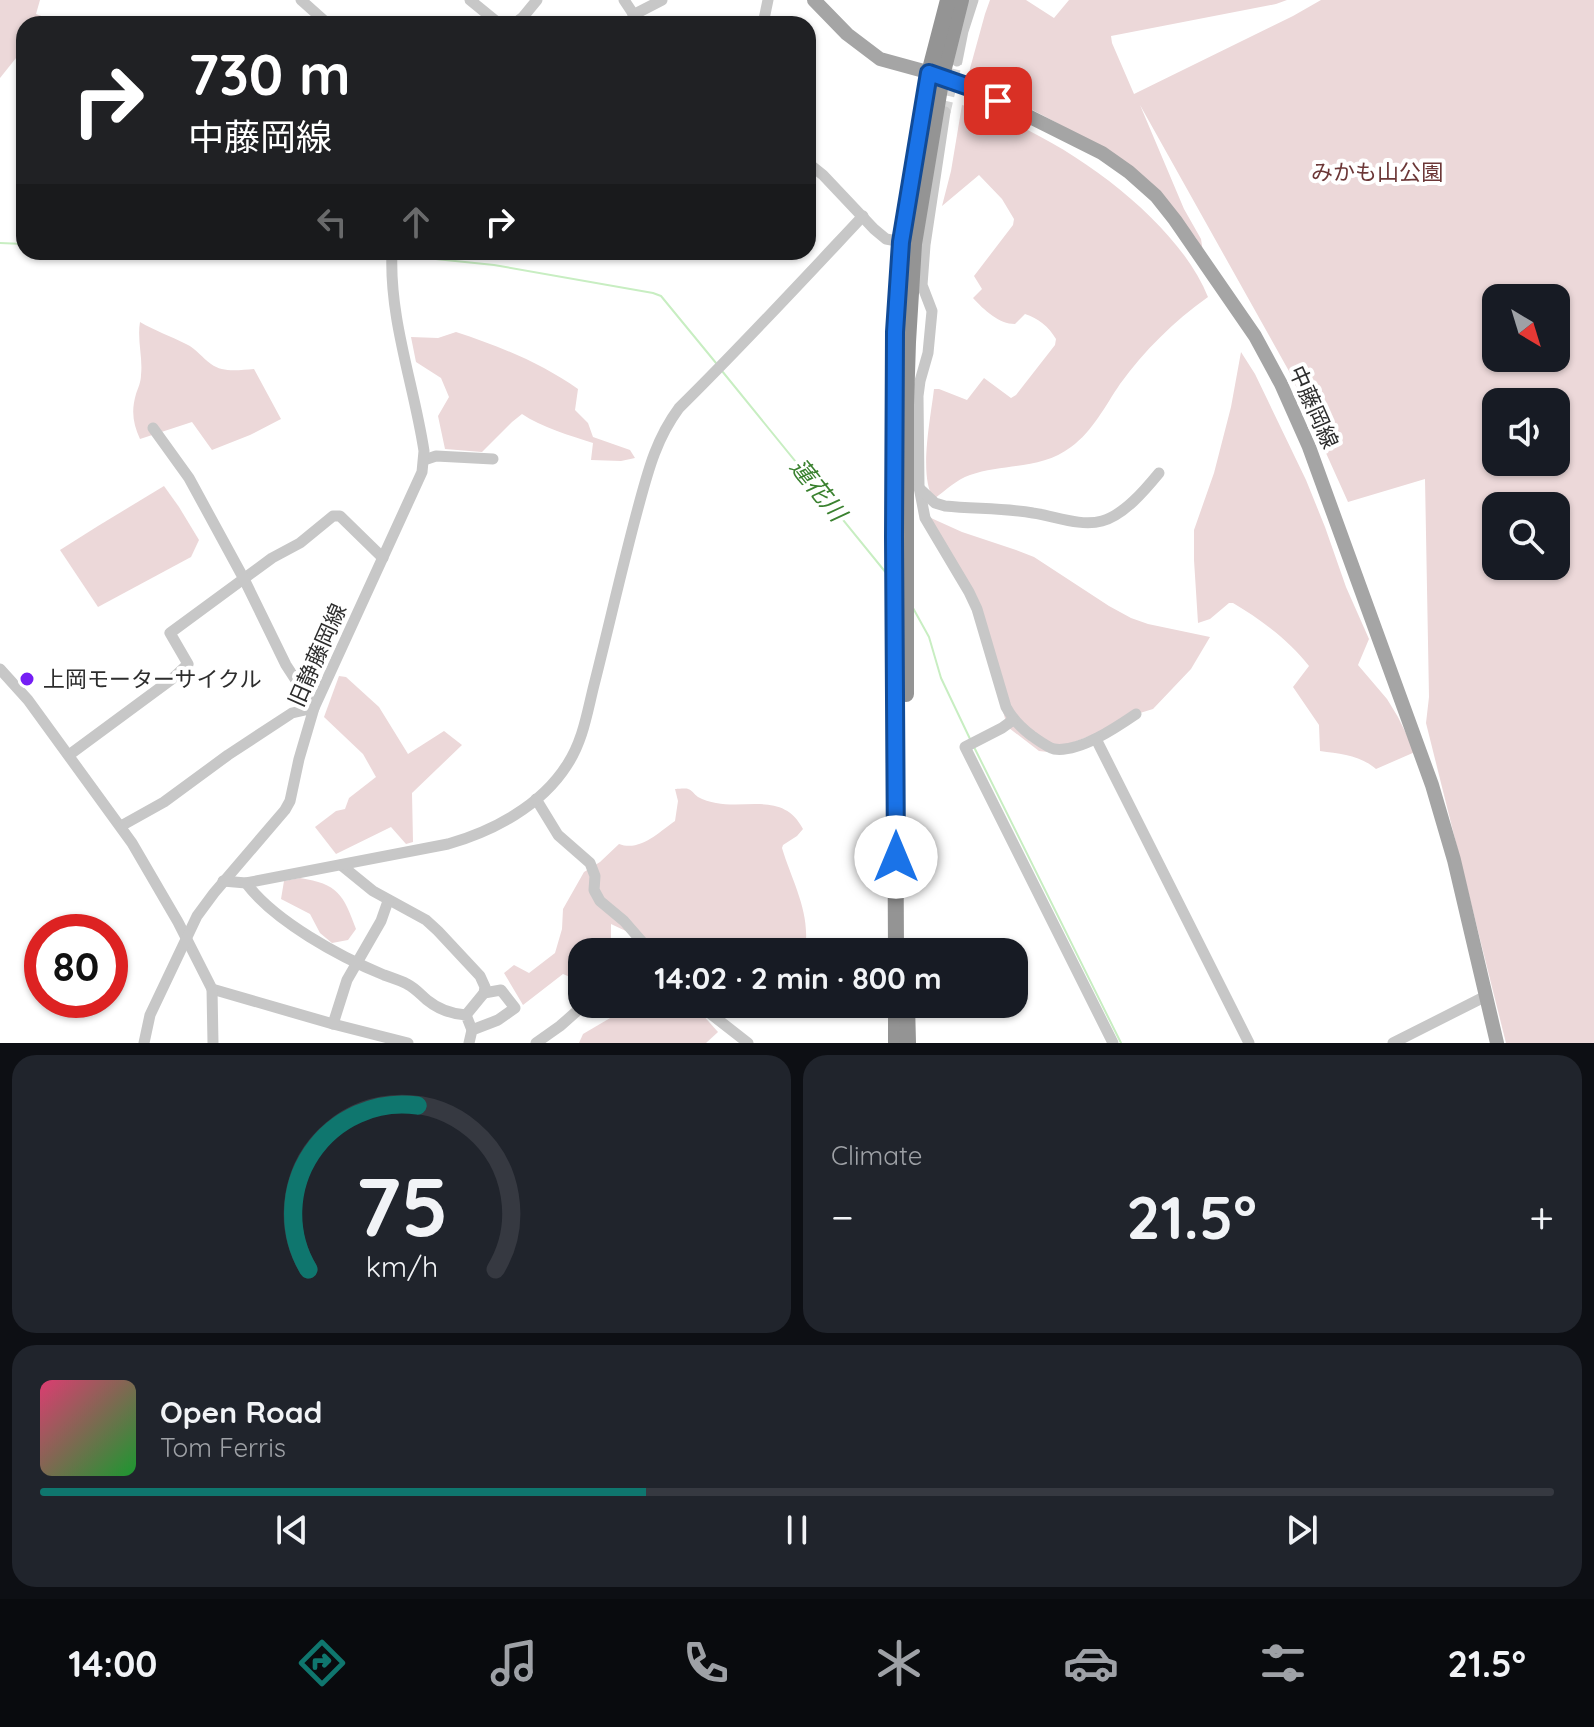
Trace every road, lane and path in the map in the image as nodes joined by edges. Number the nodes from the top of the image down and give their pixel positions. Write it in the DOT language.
graph roads {
  1 [pos="301,0"];
  2 [pos="470,0"];
  3 [pos="537,0"];
  4 [pos="662,0"];
  5 [pos="814,0"];
  6 [pos="948,0"];
  7 [pos="961,0"];
  8 [pos="973,0"];
  9 [pos="319,16"];
  10 [pos="492,16"];
  11 [pos="524,16"];
  12 [pos="641,16"];
  13 [pos="957,61"];
  14 [pos="936,75"];
  15 [pos="945,112"];
  16 [pos="816,169"];
  17 [pos="863,216"];
  18 [pos="913,244"];
  19 [pos="392,260"];
  20 [pos="153,428"];
  21 [pos="493,459"];
  22 [pos="424,460"];
  23 [pos="1159,473"];
  24 [pos="919,487"];
  25 [pos="383,558"];
  26 [pos="244,579"];
  27 [pos="0,669"];
  28 [pos="314,708"];
  29 [pos="1136,714"];
  30 [pos="1013,720"];
  31 [pos="1096,739"];
  32 [pos="69,755"];
  33 [pos="536,799"];
  34 [pos="121,826"];
  35 [pos="341,865"];
  36 [pos="223,881"];
  37 [pos="246,883"];
  38 [pos="388,901"];
  39 [pos="185,938"];
  40 [pos="639,938"];
  41 [pos="896,938"];
  42 [pos="907,938"];
  43 [pos="356,962"];
  44 [pos="212,989"];
  45 [pos="484,993"];
  46 [pos="1486,996"];
  47 [pos="466,1015"];
  48 [pos="569,1018"];
  49 [pos="716,1018"];
  50 [pos="896,1018"];
  51 [pos="907,1018"];
  52 [pos="333,1024"];
  53 [pos="472,1030"];
  54 [pos="144,1043"];
  55 [pos="213,1043"];
  56 [pos="408,1043"];
  57 [pos="469,1043"];
  58 [pos="536,1043"];
  59 [pos="748,1043"];
  60 [pos="896,1043"];
  61 [pos="908,1043"];
  62 [pos="1113,1043"];
  63 [pos="1249,1043"];
  64 [pos="1393,1043"];
  65 [pos="1497,1043"];
  1 -- 9 [label="street"];
  2 -- 10 [label="street"];
  3 -- 11 [label="street"];
  4 -- 12 [label="street"];
  5 -- 14 [label="main road, 中藤岡線"];
  6 -- 14 [label="highway"];
  7 -- 14 [label="highway"];
  8 -- 13 [label="street"];
  14 -- 18 [label="highway"];
  14 -- 46 [label="main road, 中藤岡線"];
  15 -- 18 [label="street"];
  16 -- 17 [label="street"];
  17 -- 18 [label="street"];
  17 -- 33 [label="street"];
  18 -- 24 [label="street"];
  18 -- 41 [label="highway"];
  18 -- 42 [label="highway"];
  19 -- 22 [label="street, 旧静藤岡線"];
  20 -- 26 [label="street"];
  21 -- 22 [label="street"];
  22 -- 25 [label="street, 旧静藤岡線"];
  23 -- 24 [label="street"];
  24 -- 30 [label="street"];
  25 -- 26 [label="street"];
  25 -- 28 [label="street, 旧静藤岡線"];
  26 -- 28 [label="street"];
  26 -- 32 [label="street"];
  27 -- 32 [label="street"];
  28 -- 34 [label="street"];
  28 -- 36 [label="street, 旧静藤岡線"];
  29 -- 31 [label="street"];
  30 -- 31 [label="street"];
  30 -- 62 [label="street"];
  31 -- 63 [label="street"];
  32 -- 34 [label="street"];
  33 -- 35 [label="street"];
  33 -- 40 [label="street"];
  34 -- 39 [label="street"];
  35 -- 37 [label="street"];
  35 -- 38 [label="street"];
  36 -- 37 [label="street"];
  36 -- 39 [label="street, 旧静藤岡線"];
  37 -- 43 [label="street"];
  38 -- 43 [label="street"];
  38 -- 45 [label="street"];
  39 -- 44 [label="street"];
  39 -- 54 [label="street, 旧静藤岡線"];
  43 -- 47 [label="street"];
  43 -- 52 [label="street"];
  44 -- 52 [label="street"];
  44 -- 55 [label="street"];
  45 -- 47 [label="street"];
  45 -- 53 [label="street"];
  46 -- 64 [label="street"];
  46 -- 65 [label="main road, 中藤岡線"];
  47 -- 53 [label="street"];
  48 -- 58 [label="street"];
  49 -- 59 [label="street"];
  50 -- 60 [label="highway"];
  51 -- 61 [label="highway"];
  52 -- 56 [label="street"];
  53 -- 57 [label="street"];
}
